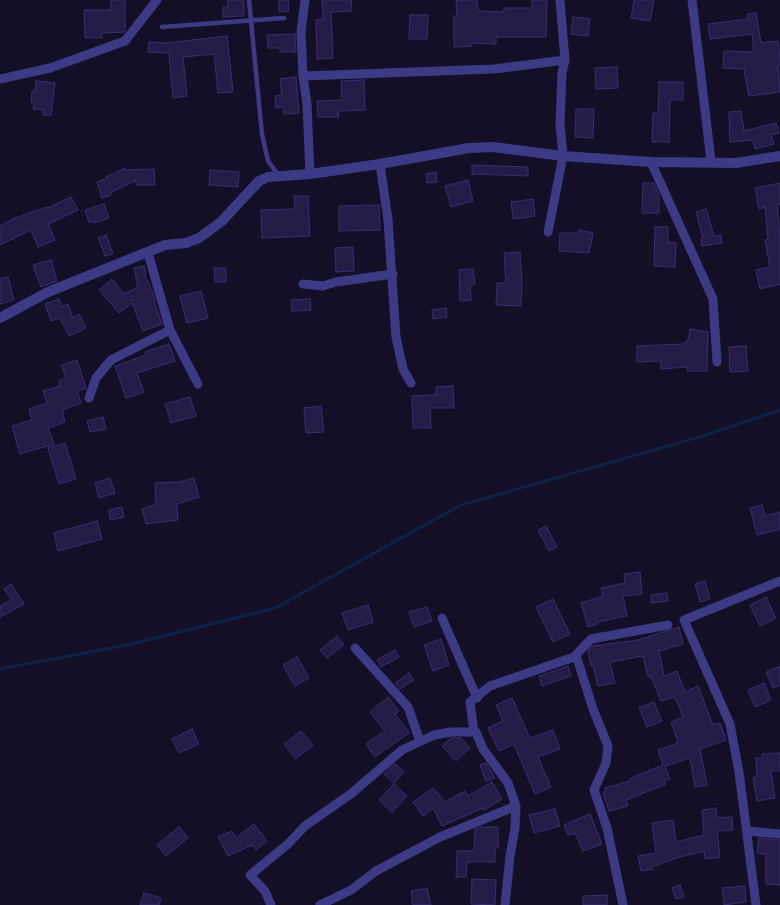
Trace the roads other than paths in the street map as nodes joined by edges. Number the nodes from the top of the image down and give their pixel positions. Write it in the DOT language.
graph roads {
  1 [pos="157,0"];
  2 [pos="249,0"];
  3 [pos="305,0"];
  4 [pos="560,0"];
  5 [pos="692,0"];
  6 [pos="284,18"];
  7 [pos="250,21"];
  8 [pos="162,27"];
  9 [pos="565,60"];
  10 [pos="303,76"];
  11 [pos="0,79"];
  12 [pos="563,156"];
  13 [pos="780,156"];
  14 [pos="712,161"];
  15 [pos="651,162"];
  16 [pos="380,164"];
  17 [pos="310,174"];
  18 [pos="279,176"];
  19 [pos="548,232"];
  20 [pos="148,253"];
  21 [pos="393,274"];
  22 [pos="304,284"];
  23 [pos="0,318"];
  24 [pos="170,330"];
  25 [pos="717,362"];
  26 [pos="411,383"];
  27 [pos="198,384"];
  28 [pos="90,398"];
  29 [pos="780,581"];
  30 [pos="442,618"];
  31 [pos="668,625"];
  32 [pos="355,648"];
  33 [pos="574,657"];
  34 [pos="477,698"];
  35 [pos="474,732"];
  36 [pos="420,741"];
  37 [pos="516,806"];
  38 [pos="747,831"];
  39 [pos="780,834"];
  40 [pos="271,905"];
  41 [pos="320,905"];
  42 [pos="505,905"];
  43 [pos="623,905"];
  44 [pos="756,905"];
  1 -- 11 [label="street"];
  2 -- 7 [label="lane"];
  3 -- 10 [label="street"];
  4 -- 9 [label="street"];
  5 -- 14 [label="street"];
  6 -- 7 [label="lane"];
  7 -- 8 [label="lane"];
  7 -- 18 [label="lane"];
  9 -- 10 [label="street"];
  9 -- 12 [label="street"];
  10 -- 17 [label="street"];
  12 -- 15 [label="street"];
  12 -- 16 [label="street"];
  12 -- 19 [label="street"];
  13 -- 14 [label="street"];
  14 -- 15 [label="street"];
  15 -- 25 [label="street"];
  16 -- 17 [label="street"];
  16 -- 21 [label="street"];
  17 -- 18 [label="street"];
  18 -- 20 [label="street"];
  20 -- 23 [label="street"];
  20 -- 24 [label="street"];
  21 -- 22 [label="street"];
  21 -- 26 [label="street"];
  24 -- 27 [label="street"];
  24 -- 28 [label="street"];
  29 -- 38 [label="street"];
  30 -- 34 [label="street"];
  31 -- 33 [label="street"];
  32 -- 36 [label="street"];
  33 -- 34 [label="street"];
  33 -- 43 [label="street"];
  34 -- 35 [label="street"];
  35 -- 36 [label="street"];
  35 -- 37 [label="street"];
  36 -- 40 [label="street"];
  37 -- 41 [label="street"];
  37 -- 42 [label="street"];
  38 -- 39 [label="street"];
  38 -- 44 [label="street"];
}
